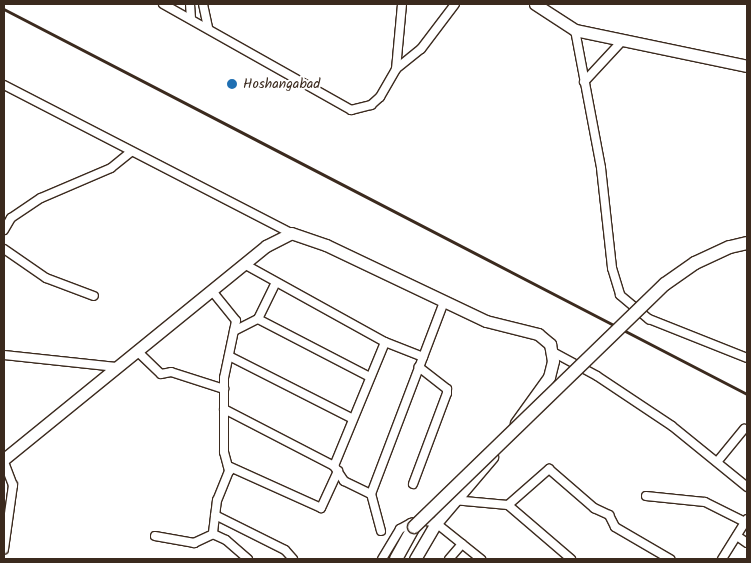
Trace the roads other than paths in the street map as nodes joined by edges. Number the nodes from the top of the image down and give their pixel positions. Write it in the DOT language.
graph roads {
  1 [pos="163,4"];
  2 [pos="190,4"];
  3 [pos="203,4"];
  4 [pos="402,4"];
  5 [pos="455,4"];
  6 [pos="535,4"];
  7 [pos="191,19"];
  8 [pos="208,28"];
  9 [pos="575,30"];
  10 [pos="622,41"];
  11 [pos="747,66"];
  12 [pos="396,69"];
  13 [pos="584,82"];
  14 [pos="4,85"];
  15 [pos="131,152"];
  16 [pos="7,217"];
  17 [pos="4,230"];
  18 [pos="291,232"];
  19 [pos="747,243"];
  20 [pos="4,248"];
  21 [pos="244,264"];
  22 [pos="276,284"];
  23 [pos="212,291"];
  24 [pos="94,296"];
  25 [pos="444,302"];
  26 [pos="258,319"];
  27 [pos="234,331"];
  28 [pos="385,342"];
  29 [pos="137,351"];
  30 [pos="551,351"];
  31 [pos="4,355"];
  32 [pos="229,356"];
  33 [pos="423,357"];
  34 [pos="747,358"];
  35 [pos="116,367"];
  36 [pos="419,367"];
  37 [pos="370,377"];
  38 [pos="224,389"];
  39 [pos="224,409"];
  40 [pos="353,419"];
  41 [pos="744,429"];
  42 [pos="4,460"];
  43 [pos="717,462"];
  44 [pos="228,466"];
  45 [pos="336,469"];
  46 [pos="413,484"];
  47 [pos="747,487"];
  48 [pos="371,494"];
  49 [pos="646,496"];
  50 [pos="454,500"];
  51 [pos="508,505"];
  52 [pos="215,515"];
  53 [pos="746,521"];
  54 [pos="436,523"];
  55 [pos="381,530"];
  56 [pos="213,534"];
  57 [pos="156,536"];
  58 [pos="737,536"];
  59 [pos="747,543"];
  60 [pos="462,544"];
  61 [pos="4,549"];
  62 [pos="248,559"];
  63 [pos="293,559"];
  64 [pos="382,559"];
  65 [pos="396,559"];
  66 [pos="415,559"];
  67 [pos="449,559"];
  68 [pos="481,559"];
  69 [pos="571,559"];
  70 [pos="670,559"];
  71 [pos="722,559"];
  1 -- 7 [label="street"];
  2 -- 7 [label="street"];
  3 -- 8 [label="street"];
  4 -- 12 [label="street"];
  5 -- 12 [label="street"];
  6 -- 9 [label="main road"];
  7 -- 8 [label="street"];
  8 -- 12 [label="street"];
  9 -- 10 [label="main road"];
  9 -- 13 [label="street"];
  10 -- 11 [label="main road"];
  10 -- 13 [label="street"];
  13 -- 34 [label="street"];
  14 -- 15 [label="street"];
  15 -- 16 [label="street"];
  15 -- 18 [label="street"];
  16 -- 17 [label="street"];
  18 -- 21 [label="main road"];
  18 -- 25 [label="main road"];
  19 -- 65 [label="main road, bridge"];
  20 -- 24 [label="street"];
  21 -- 22 [label="street"];
  21 -- 23 [label="main road"];
  22 -- 26 [label="street"];
  22 -- 28 [label="street"];
  23 -- 27 [label="street"];
  23 -- 29 [label="main road"];
  25 -- 30 [label="main road"];
  25 -- 33 [label="street"];
  26 -- 27 [label="street"];
  26 -- 37 [label="street"];
  27 -- 32 [label="street"];
  28 -- 33 [label="street"];
  28 -- 37 [label="street"];
  29 -- 35 [label="main road"];
  29 -- 38 [label="street"];
  30 -- 43 [label="street"];
  30 -- 50 [label="main road"];
  31 -- 35 [label="street"];
  32 -- 38 [label="street"];
  32 -- 40 [label="street"];
  33 -- 36 [label="street"];
  35 -- 42 [label="main road"];
  36 -- 46 [label="street"];
  36 -- 48 [label="street"];
  37 -- 40 [label="street"];
  38 -- 39 [label="street"];
  39 -- 44 [label="street"];
  39 -- 45 [label="street"];
  40 -- 45 [label="street"];
  41 -- 43 [label="street"];
  42 -- 61 [label="street"];
  43 -- 47 [label="street"];
  44 -- 45 [label="street"];
  44 -- 52 [label="street"];
  45 -- 48 [label="street"];
  48 -- 55 [label="street"];
  49 -- 53 [label="street"];
  50 -- 51 [label="street"];
  50 -- 54 [label="main road"];
  51 -- 69 [label="street"];
  51 -- 70 [label="street"];
  52 -- 56 [label="street"];
  52 -- 63 [label="street"];
  53 -- 58 [label="street"];
  54 -- 60 [label="street"];
  54 -- 64 [label="street"];
  54 -- 66 [label="main road"];
  56 -- 57 [label="street"];
  56 -- 62 [label="street"];
  58 -- 59 [label="street"];
  58 -- 71 [label="street"];
  60 -- 67 [label="street"];
  60 -- 68 [label="street"];
}
